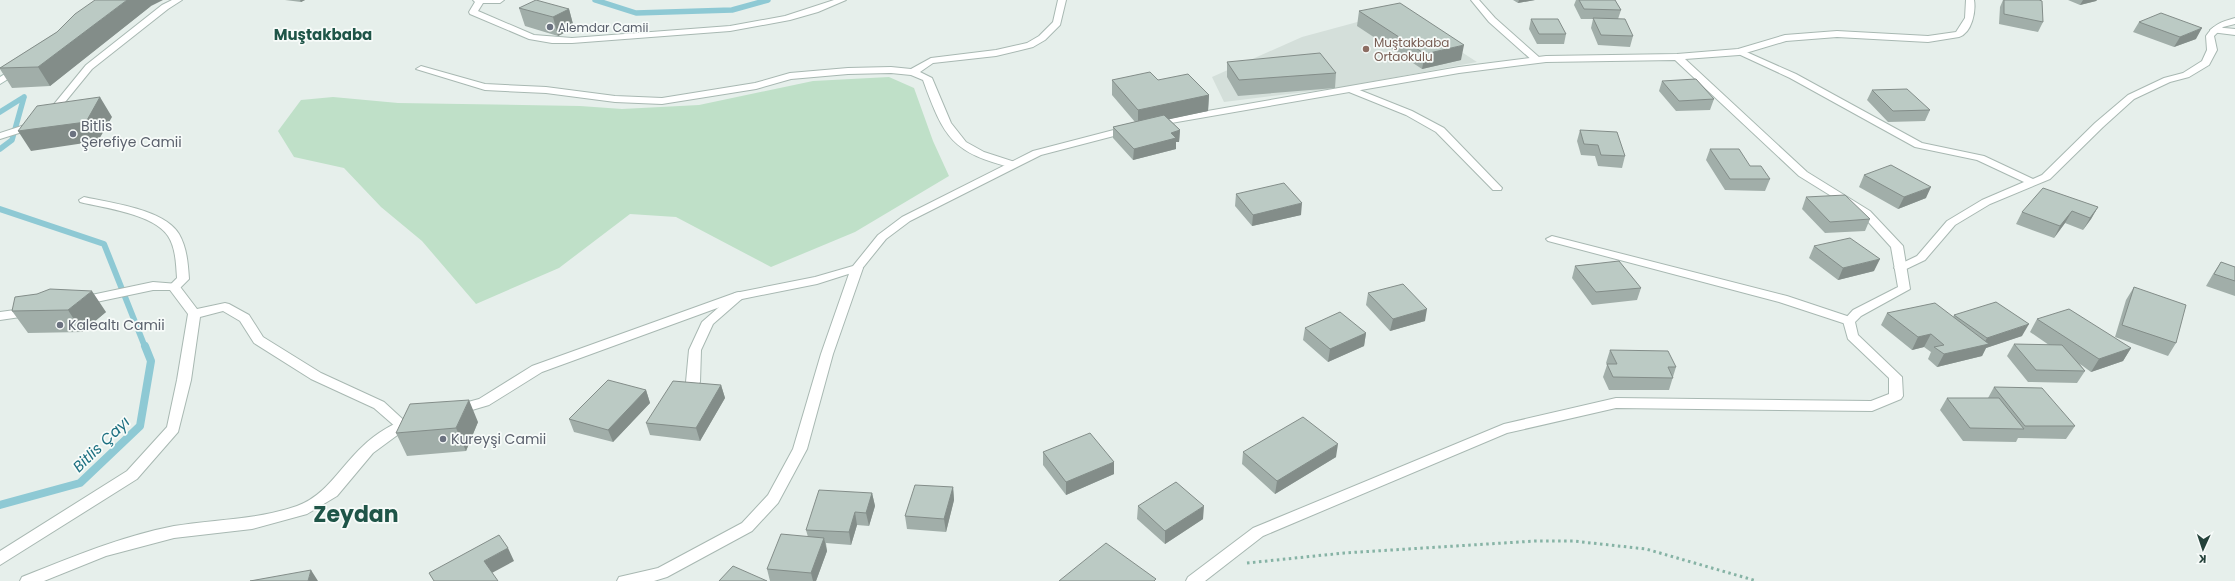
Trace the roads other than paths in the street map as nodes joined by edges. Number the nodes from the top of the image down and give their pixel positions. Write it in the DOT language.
graph roads {
  1 [pos="178,0"];
  2 [pos="500,0"];
  3 [pos="842,0"];
  4 [pos="1062,0"];
  5 [pos="1475,0"];
  6 [pos="1970,0"];
  7 [pos="478,1"];
  8 [pos="2235,22"];
  9 [pos="2214,30"];
  10 [pos="2235,32"];
  11 [pos="1739,52"];
  12 [pos="1677,57"];
  13 [pos="1537,60"];
  14 [pos="24,65"];
  15 [pos="421,69"];
  16 [pos="913,72"];
  17 [pos="0,81"];
  18 [pos="1352,90"];
  19 [pos="0,136"];
  20 [pos="1014,165"];
  21 [pos="2032,182"];
  22 [pos="1497,188"];
  23 [pos="84,200"];
  24 [pos="1552,239"];
  25 [pos="857,268"];
  26 [pos="1900,268"];
  27 [pos="174,287"];
  28 [pos="739,296"];
  29 [pos="68,304"];
  30 [pos="38,310"];
  31 [pos="194,314"];
  32 [pos="0,316"];
  33 [pos="1849,321"];
  34 [pos="693,382"];
  35 [pos="446,412"];
  36 [pos="424,419"];
  37 [pos="402,425"];
  38 [pos="0,559"];
  39 [pos="28,581"];
  40 [pos="625,581"];
  41 [pos="1194,581"];
  1 -- 19 [label="street"];
  2 -- 7 [label="street"];
  3 -- 7 [label="street"];
  4 -- 16 [label="street"];
  5 -- 13 [label="street"];
  6 -- 11 [label="street"];
  8 -- 9 [label="street"];
  9 -- 10 [label="street"];
  9 -- 21 [label="street"];
  11 -- 12 [label="street"];
  11 -- 21 [label="street"];
  12 -- 13 [label="street"];
  12 -- 26 [label="street"];
  13 -- 18 [label="street"];
  14 -- 17 [label="street"];
  15 -- 16 [label="street"];
  16 -- 20 [label="street"];
  18 -- 20 [label="street"];
  18 -- 22 [label="street"];
  20 -- 25 [label="street"];
  21 -- 26 [label="street"];
  23 -- 27 [label="street"];
  24 -- 33 [label="street"];
  25 -- 28 [label="street"];
  25 -- 40 [label="street"];
  26 -- 33 [label="street"];
  27 -- 29 [label="street"];
  27 -- 31 [label="street"];
  28 -- 34 [label="street"];
  28 -- 35 [label="street"];
  30 -- 32 [label="street"];
  31 -- 37 [label="street"];
  31 -- 38 [label="street"];
  33 -- 41 [label="street"];
  36 -- 37 [label="street"];
  37 -- 39 [label="street"];
}
